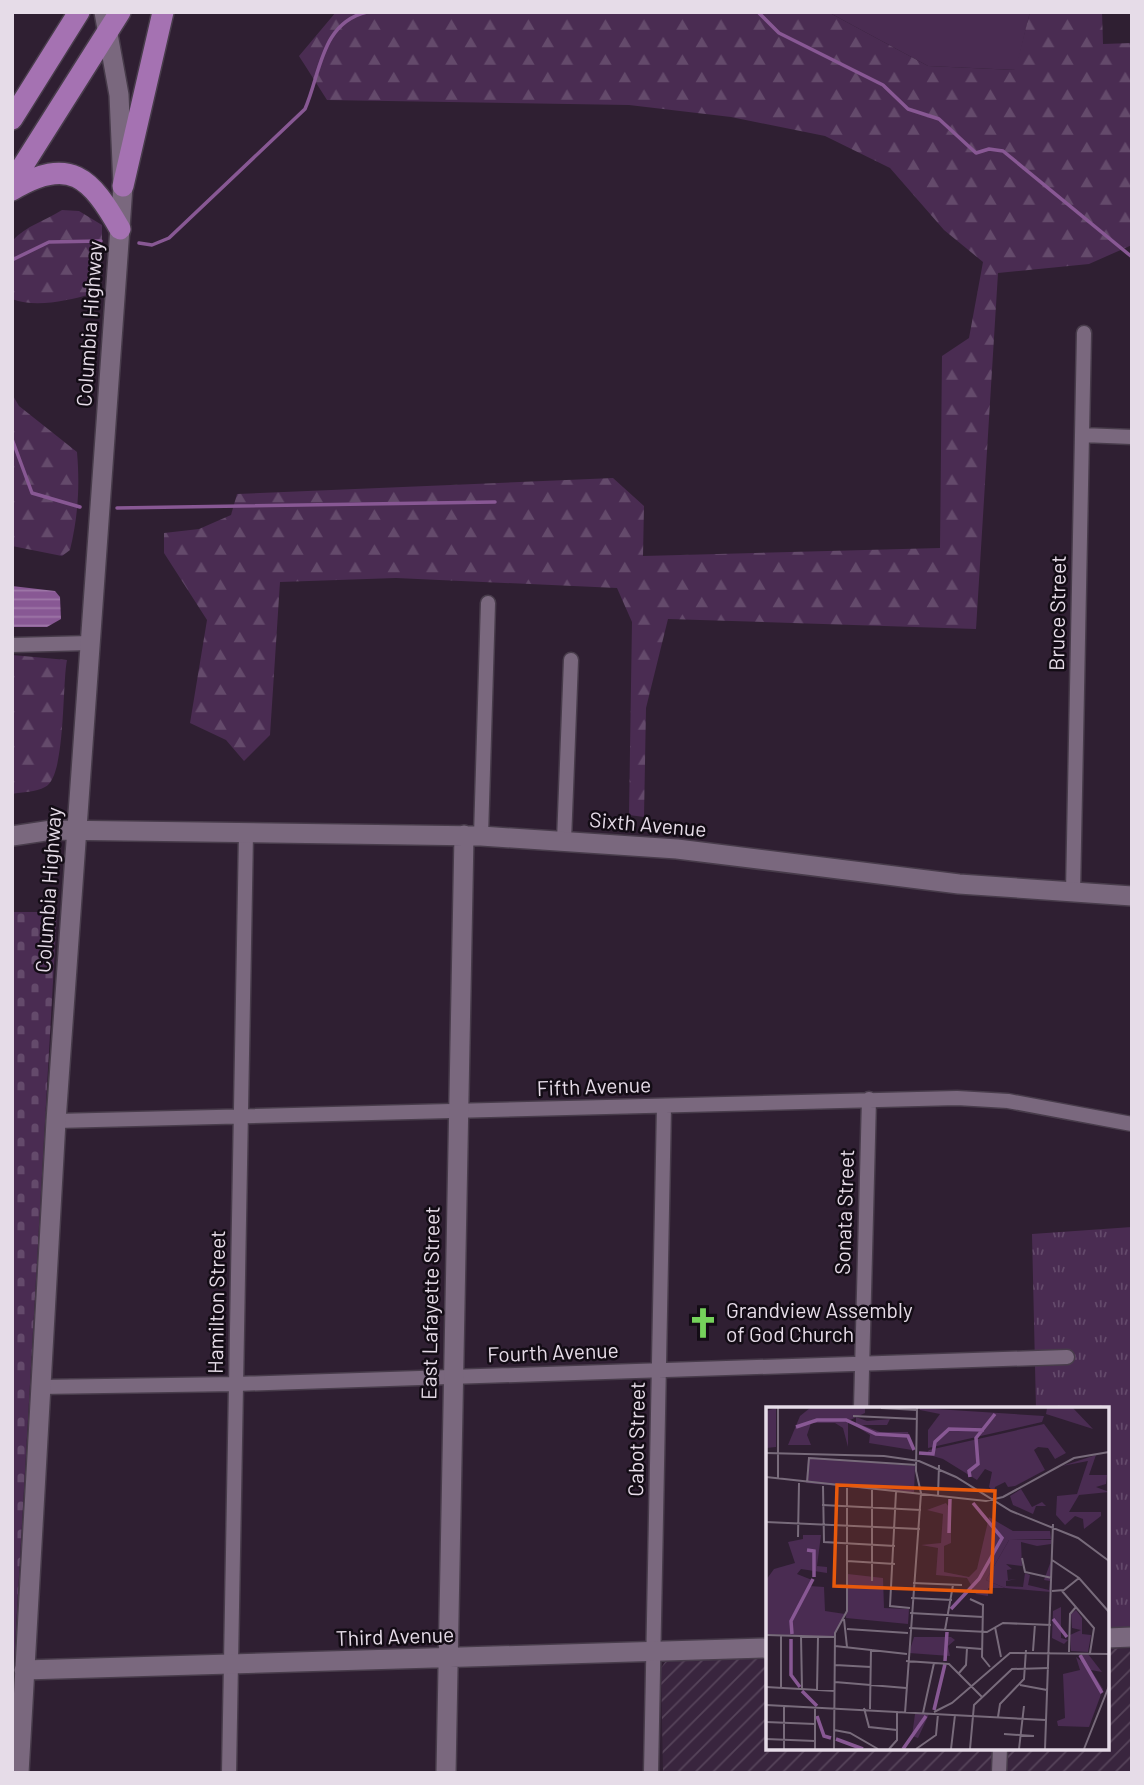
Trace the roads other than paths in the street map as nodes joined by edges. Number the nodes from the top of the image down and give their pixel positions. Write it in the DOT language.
graph roads {
  1 [pos="65,12"];
  2 [pos="79,12"];
  3 [pos="120,12"];
  4 [pos="163,12"];
  5 [pos="106,22"];
  6 [pos="59,46"];
  7 [pos="12,119"];
  8 [pos="12,183"];
  9 [pos="123,186"];
  10 [pos="12,190"];
  11 [pos="120,229"];
  12 [pos="1084,333"];
  13 [pos="1082,436"];
  14 [pos="1132,437"];
  15 [pos="488,603"];
  16 [pos="90,643"];
  17 [pos="12,645"];
  18 [pos="571,660"];
  19 [pos="76,831"];
  20 [pos="246,833"];
  21 [pos="472,835"];
  22 [pos="12,836"];
  23 [pos="564,841"];
  24 [pos="1073,893"];
  25 [pos="1132,896"];
  26 [pos="869,1099"];
  27 [pos="664,1106"];
  28 [pos="457,1112"];
  29 [pos="242,1117"];
  30 [pos="56,1121"];
  31 [pos="1132,1124"];
  32 [pos="1067,1357"];
  33 [pos="862,1365"];
  34 [pos="659,1370"];
  35 [pos="453,1377"];
  36 [pos="236,1384"];
  37 [pos="39,1387"];
  38 [pos="861,1407"];
  39 [pos="1132,1637"];
  40 [pos="1109,1638"];
  41 [pos="766,1648"];
  42 [pos="656,1651"];
  43 [pos="448,1658"];
  44 [pos="232,1665"];
  45 [pos="24,1670"];
  46 [pos="1000,1750"];
  47 [pos="19,1773"];
  48 [pos="229,1773"];
  49 [pos="446,1773"];
  50 [pos="651,1773"];
  51 [pos="999,1773"];
  1 -- 6 [label="main road"];
  2 -- 6 [label="main road"];
  3 -- 5 [label="main road"];
  4 -- 9 [label="main road"];
  5 -- 8 [label="main road"];
  5 -- 9 [label="street, Columbia Highway"];
  6 -- 7 [label="main road"];
  9 -- 11 [label="street, Columbia Highway"];
  10 -- 11 [label="main road"];
  11 -- 16 [label="street, Columbia Highway"];
  12 -- 13 [label="street, Bruce Street"];
  13 -- 14 [label="street"];
  13 -- 24 [label="street, Bruce Street"];
  15 -- 21 [label="street"];
  16 -- 17 [label="street"];
  16 -- 19 [label="street, Columbia Highway"];
  18 -- 23 [label="street"];
  19 -- 20 [label="street, Sixth Avenue"];
  19 -- 22 [label="street, Sixth Avenue"];
  19 -- 30 [label="street, Columbia Highway"];
  20 -- 21 [label="street, Sixth Avenue"];
  20 -- 29 [label="street, Hamilton Street"];
  21 -- 23 [label="street, Sixth Avenue"];
  21 -- 28 [label="street, East Lafayette Street"];
  23 -- 24 [label="street, Sixth Avenue"];
  24 -- 25 [label="street, Sixth Avenue"];
  26 -- 27 [label="street, Fifth Avenue"];
  26 -- 31 [label="street, Fifth Avenue"];
  26 -- 33 [label="street, Sonata Street"];
  27 -- 28 [label="street, Fifth Avenue"];
  27 -- 34 [label="street, Cabot Street"];
  28 -- 29 [label="street, Fifth Avenue"];
  28 -- 35 [label="street, East Lafayette Street"];
  29 -- 30 [label="street, Fifth Avenue"];
  29 -- 36 [label="street, Hamilton Street"];
  30 -- 37 [label="street, Columbia Highway"];
  32 -- 33 [label="street, Fourth Avenue"];
  33 -- 34 [label="street, Fourth Avenue"];
  33 -- 38 [label="street, Sonata Street"];
  34 -- 35 [label="street, Fourth Avenue"];
  34 -- 42 [label="street, Cabot Street"];
  35 -- 36 [label="street, Fourth Avenue"];
  35 -- 43 [label="street, East Lafayette Street"];
  36 -- 37 [label="street, Fourth Avenue"];
  36 -- 44 [label="street, Hamilton Street"];
  37 -- 45 [label="street, Columbia Highway"];
  39 -- 40 [label="street"];
  41 -- 42 [label="street, Third Avenue"];
  42 -- 43 [label="street, Third Avenue"];
  42 -- 50 [label="street, Cabot Street"];
  43 -- 44 [label="street, Third Avenue"];
  43 -- 49 [label="street, East Lafayette Street"];
  44 -- 45 [label="street, Third Avenue"];
  44 -- 48 [label="street, Hamilton Street"];
  45 -- 47 [label="street, Columbia Highway"];
  46 -- 51 [label="street"];
}
